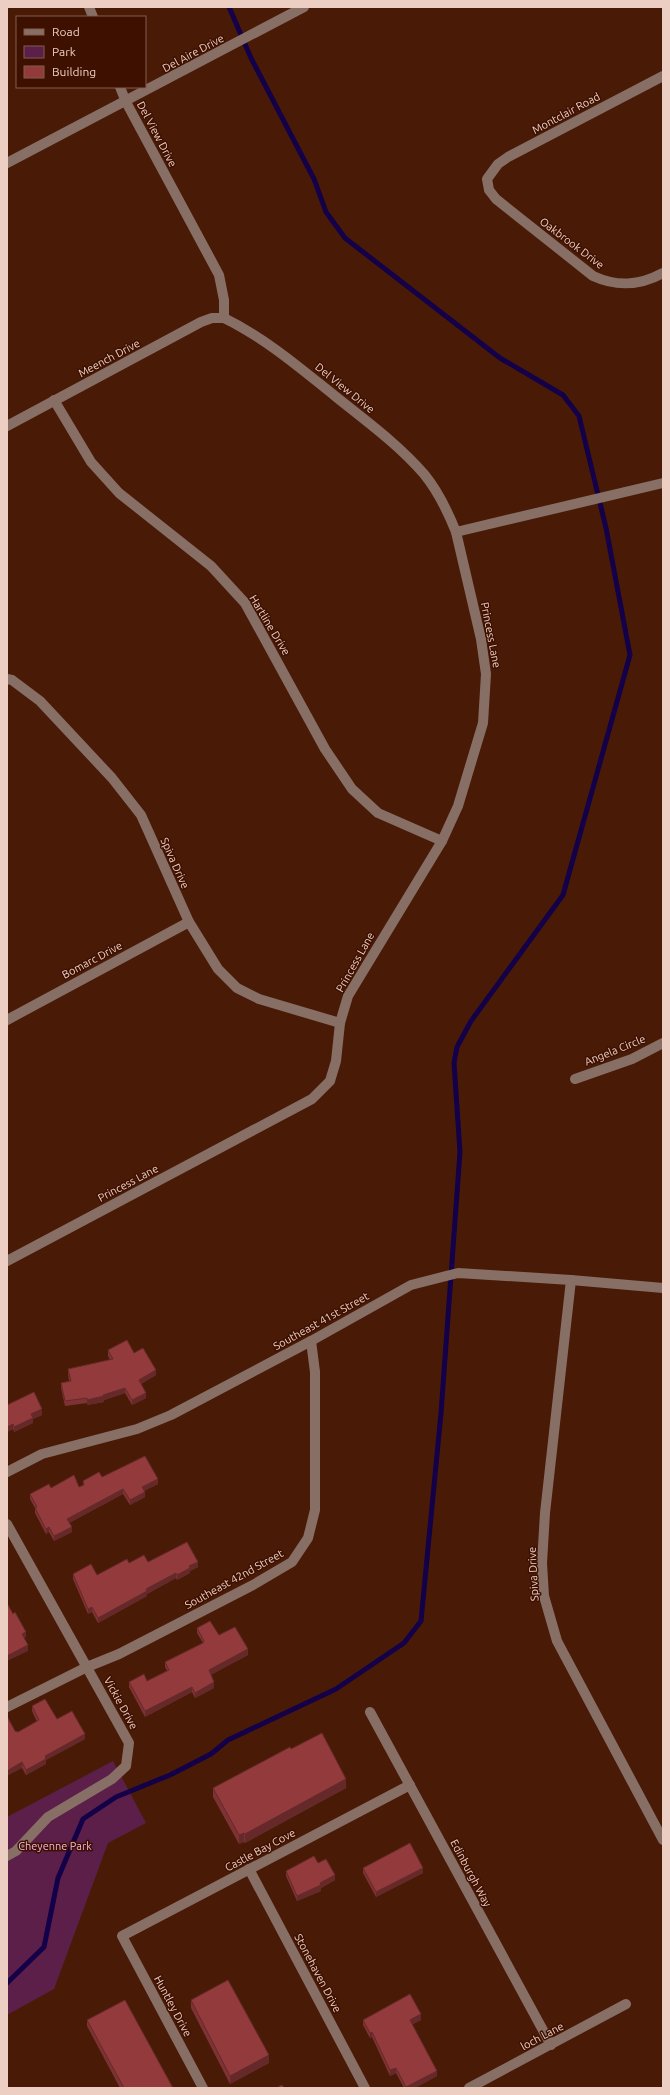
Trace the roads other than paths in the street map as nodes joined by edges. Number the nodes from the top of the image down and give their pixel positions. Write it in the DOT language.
graph roads {
  1 [pos="304,7"];
  2 [pos="663,76"];
  3 [pos="120,88"];
  4 [pos="126,102"];
  5 [pos="7,162"];
  6 [pos="487,178"];
  7 [pos="663,273"];
  8 [pos="224,318"];
  9 [pos="54,400"];
  10 [pos="7,426"];
  11 [pos="663,483"];
  12 [pos="456,532"];
  13 [pos="7,679"];
  14 [pos="442,841"];
  15 [pos="189,922"];
  16 [pos="7,1020"];
  17 [pos="340,1023"];
  18 [pos="663,1043"];
  19 [pos="575,1078"];
  20 [pos="7,1261"];
  21 [pos="571,1280"];
  22 [pos="663,1288"];
  23 [pos="311,1341"];
  24 [pos="7,1472"];
  25 [pos="7,1524"];
  26 [pos="87,1667"];
  27 [pos="7,1707"];
  28 [pos="370,1712"];
  29 [pos="410,1785"];
  30 [pos="663,1840"];
  31 [pos="7,1856"];
  32 [pos="249,1869"];
  33 [pos="122,1936"];
  34 [pos="626,2004"];
  35 [pos="550,2045"];
  36 [pos="203,2088"];
  37 [pos="365,2088"];
  38 [pos="469,2088"];
  1 -- 4 [label="street, Del Aire Drive"];
  2 -- 6 [label="street, Montclair Road"];
  3 -- 4 [label="street, Del View Drive"];
  4 -- 5 [label="street, Del Aire Drive"];
  4 -- 8 [label="street, Del View Drive"];
  6 -- 7 [label="street, Oakbrook Drive"];
  8 -- 9 [label="street, Meench Drive"];
  8 -- 12 [label="street, Del View Drive"];
  9 -- 10 [label="street, Meench Drive"];
  9 -- 14 [label="street, Hartline Drive"];
  11 -- 12 [label="street"];
  12 -- 14 [label="street, Princess Lane"];
  13 -- 15 [label="street, Spiva Drive"];
  14 -- 17 [label="street, Princess Lane"];
  15 -- 16 [label="street, Bomarc Drive"];
  15 -- 17 [label="street, Spiva Drive"];
  17 -- 20 [label="street, Princess Lane"];
  18 -- 19 [label="street, Angela Circle"];
  21 -- 22 [label="street, Southeast 41st Street"];
  21 -- 23 [label="street, Southeast 41st Street"];
  21 -- 30 [label="street, Spiva Drive"];
  23 -- 24 [label="street, Southeast 41st Street"];
  23 -- 26 [label="street, Southeast 42nd Street"];
  25 -- 26 [label="street, Vickie Drive"];
  26 -- 27 [label="street, Southeast 42nd Street"];
  26 -- 31 [label="street, Vickie Drive"];
  28 -- 29 [label="street, Edinburgh Way"];
  29 -- 32 [label="street, Castle Bay Cove"];
  29 -- 35 [label="street, Edinburgh Way"];
  32 -- 33 [label="street, Castle Bay Cove"];
  32 -- 37 [label="street, Stonehaven Drive"];
  33 -- 36 [label="street, Huntley Drive"];
  34 -- 35 [label="street, loch Lane"];
  35 -- 38 [label="street, loch Lane"];
}
